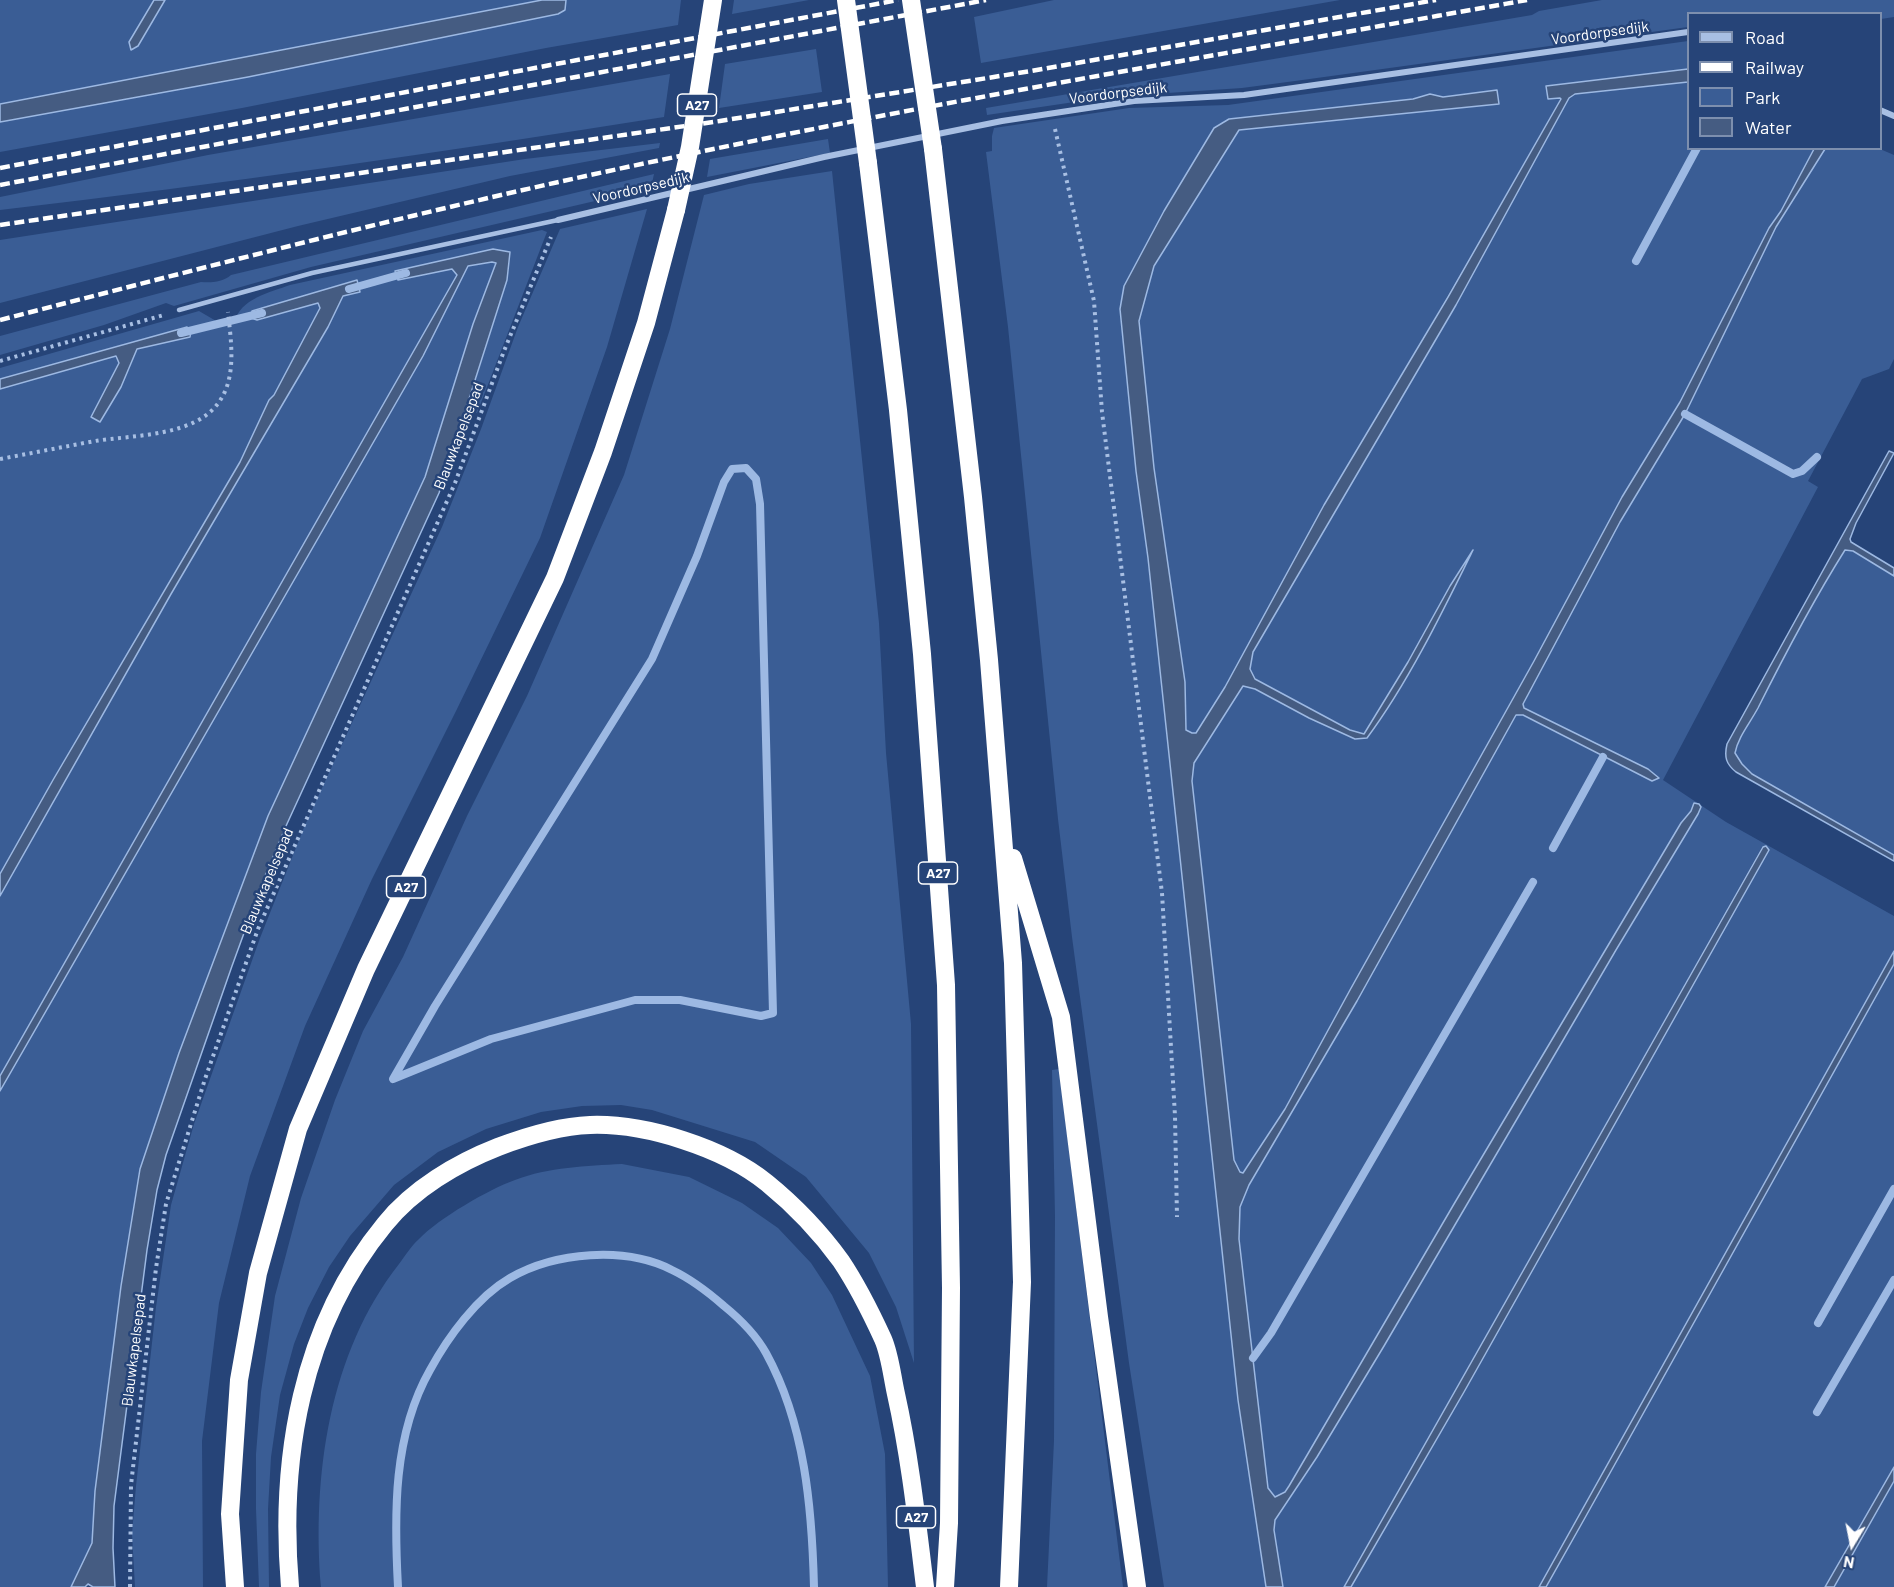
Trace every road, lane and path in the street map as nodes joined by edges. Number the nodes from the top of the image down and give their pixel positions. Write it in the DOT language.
graph roads {
  1 [pos="713,0"];
  2 [pos="846,0"];
  3 [pos="911,0"];
  4 [pos="1687,32"];
  5 [pos="1052,113"];
  6 [pos="558,220"];
  7 [pos="179,310"];
  8 [pos="230,330"];
  9 [pos="0,361"];
  10 [pos="0,459"];
  11 [pos="1004,828"];
  12 [pos="1177,1217"];
  13 [pos="130,1587"];
  14 [pos="235,1587"];
  15 [pos="290,1587"];
  16 [pos="925,1587"];
  17 [pos="945,1587"];
  18 [pos="1009,1587"];
  19 [pos="1137,1587"];
  1 -- 14 [label="highway, A27, bridge"];
  2 -- 17 [label="highway, A27, bridge"];
  3 -- 11 [label="highway, bridge"];
  4 -- 5 [label="street, Voordorpsedijk"];
  5 -- 6 [label="street, Voordorpsedijk"];
  5 -- 12 [label="path"];
  6 -- 7 [label="lane"];
  6 -- 13 [label="path, Blauwkapelsepad"];
  7 -- 9 [label="path"];
  8 -- 10 [label="path"];
  11 -- 18 [label="highway"];
  11 -- 19 [label="highway"];
  15 -- 16 [label="highway, A27"];
}
